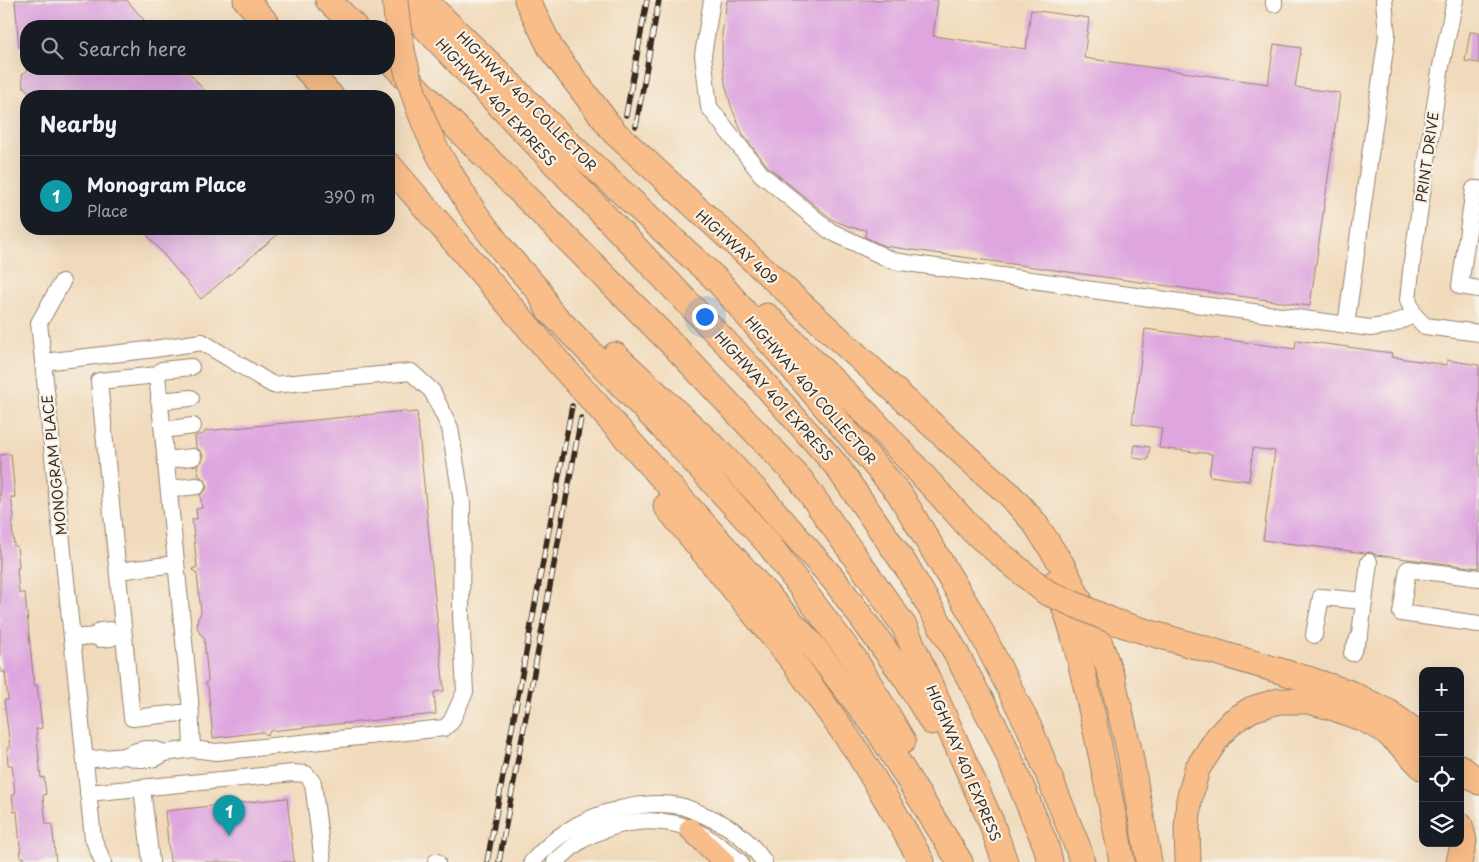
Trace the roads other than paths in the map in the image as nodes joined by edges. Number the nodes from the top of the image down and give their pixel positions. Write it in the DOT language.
graph roads {
  1 [pos="246,0"];
  2 [pos="328,0"];
  3 [pos="395,0"];
  4 [pos="399,0"];
  5 [pos="424,0"];
  6 [pos="526,0"];
  7 [pos="712,0"];
  8 [pos="1384,0"];
  9 [pos="1455,0"];
  10 [pos="264,20"];
  11 [pos="348,20"];
  12 [pos="395,66"];
  13 [pos="312,75"];
  14 [pos="325,90"];
  15 [pos="395,172"];
  16 [pos="1479,189"];
  17 [pos="718,281"];
  18 [pos="62,282"];
  19 [pos="1479,289"];
  20 [pos="539,291"];
  21 [pos="1414,315"];
  22 [pos="1346,325"];
  23 [pos="1479,333"];
  24 [pos="94,356"];
  25 [pos="44,362"];
  26 [pos="190,367"];
  27 [pos="157,376"];
  28 [pos="99,382"];
  29 [pos="589,397"];
  30 [pos="191,398"];
  31 [pos="159,401"];
  32 [pos="193,426"];
  33 [pos="162,430"];
  34 [pos="194,457"];
  35 [pos="166,460"];
  36 [pos="979,468"];
  37 [pos="197,486"];
  38 [pos="169,489"];
  39 [pos="1369,562"];
  40 [pos="176,564"];
  41 [pos="118,572"];
  42 [pos="1479,578"];
  43 [pos="1364,601"];
  44 [pos="1479,624"];
  45 [pos="119,634"];
  46 [pos="1314,635"];
  47 [pos="72,638"];
  48 [pos="1352,652"];
  49 [pos="190,712"];
  50 [pos="1419,734"];
  51 [pos="192,750"];
  52 [pos="85,760"];
  53 [pos="1419,764"];
  54 [pos="1464,770"];
  55 [pos="1479,782"];
  56 [pos="142,788"];
  57 [pos="88,793"];
  58 [pos="1464,817"];
  59 [pos="991,822"];
  60 [pos="690,829"];
  61 [pos="1479,838"];
  62 [pos="1463,847"];
  63 [pos="103,862"];
  64 [pos="151,862"];
  65 [pos="323,862"];
  66 [pos="532,862"];
  67 [pos="555,862"];
  68 [pos="724,862"];
  69 [pos="740,862"];
  70 [pos="764,862"];
  71 [pos="922,862"];
  72 [pos="961,862"];
  73 [pos="1005,862"];
  74 [pos="1050,862"];
  75 [pos="1082,862"];
  76 [pos="1122,862"];
  77 [pos="1149,862"];
  78 [pos="1188,862"];
  79 [pos="1459,862"];
  1 -- 10 [label="highway"];
  2 -- 11 [label="highway"];
  3 -- 20 [label="highway, bridge"];
  4 -- 74 [label="highway, HIGHWAY 401 EXPRESS"];
  5 -- 17 [label="highway, HIGHWAY 401 COLLECTOR"];
  6 -- 36 [label="highway, HIGHWAY 409"];
  7 -- 22 [label="street"];
  8 -- 22 [label="street"];
  9 -- 21 [label="street, PRINT DRIVE"];
  12 -- 59 [label="highway, HIGHWAY 401 EXPRESS"];
  13 -- 14 [label="highway"];
  15 -- 29 [label="highway"];
  16 -- 19 [label="street"];
  17 -- 50 [label="highway, bridge"];
  17 -- 75 [label="highway, HIGHWAY 401 COLLECTOR"];
  18 -- 25 [label="street, MONOGRAM PLACE"];
  20 -- 59 [label="highway"];
  20 -- 72 [label="highway"];
  21 -- 22 [label="street"];
  21 -- 23 [label="street"];
  24 -- 25 [label="street"];
  24 -- 28 [label="street"];
  24 -- 51 [label="street"];
  25 -- 47 [label="street, MONOGRAM PLACE"];
  26 -- 27 [label="street"];
  27 -- 28 [label="street"];
  27 -- 31 [label="street"];
  28 -- 41 [label="street"];
  29 -- 71 [label="highway"];
  29 -- 72 [label="highway"];
  30 -- 31 [label="street"];
  31 -- 33 [label="street"];
  32 -- 33 [label="street"];
  33 -- 35 [label="street"];
  34 -- 35 [label="street"];
  35 -- 38 [label="street"];
  36 -- 76 [label="highway"];
  36 -- 77 [label="highway"];
  37 -- 38 [label="street"];
  38 -- 40 [label="street"];
  39 -- 43 [label="street"];
  40 -- 41 [label="street"];
  40 -- 49 [label="street"];
  41 -- 45 [label="street"];
  42 -- 44 [label="street"];
  43 -- 46 [label="street"];
  43 -- 48 [label="street"];
  45 -- 47 [label="street"];
  45 -- 49 [label="street"];
  47 -- 52 [label="street, MONOGRAM PLACE"];
  49 -- 51 [label="street"];
  51 -- 52 [label="street"];
  52 -- 57 [label="street, MONOGRAM PLACE"];
  53 -- 78 [label="highway"];
  54 -- 55 [label="highway"];
  56 -- 57 [label="street"];
  56 -- 64 [label="street"];
  56 -- 65 [label="street"];
  57 -- 63 [label="street, MONOGRAM PLACE"];
  58 -- 61 [label="highway"];
  59 -- 73 [label="highway, HIGHWAY 401 EXPRESS"];
  60 -- 67 [label="street"];
  60 -- 68 [label="main road"];
  60 -- 69 [label="street"];
  62 -- 79 [label="highway"];
  66 -- 70 [label="street"];
}
